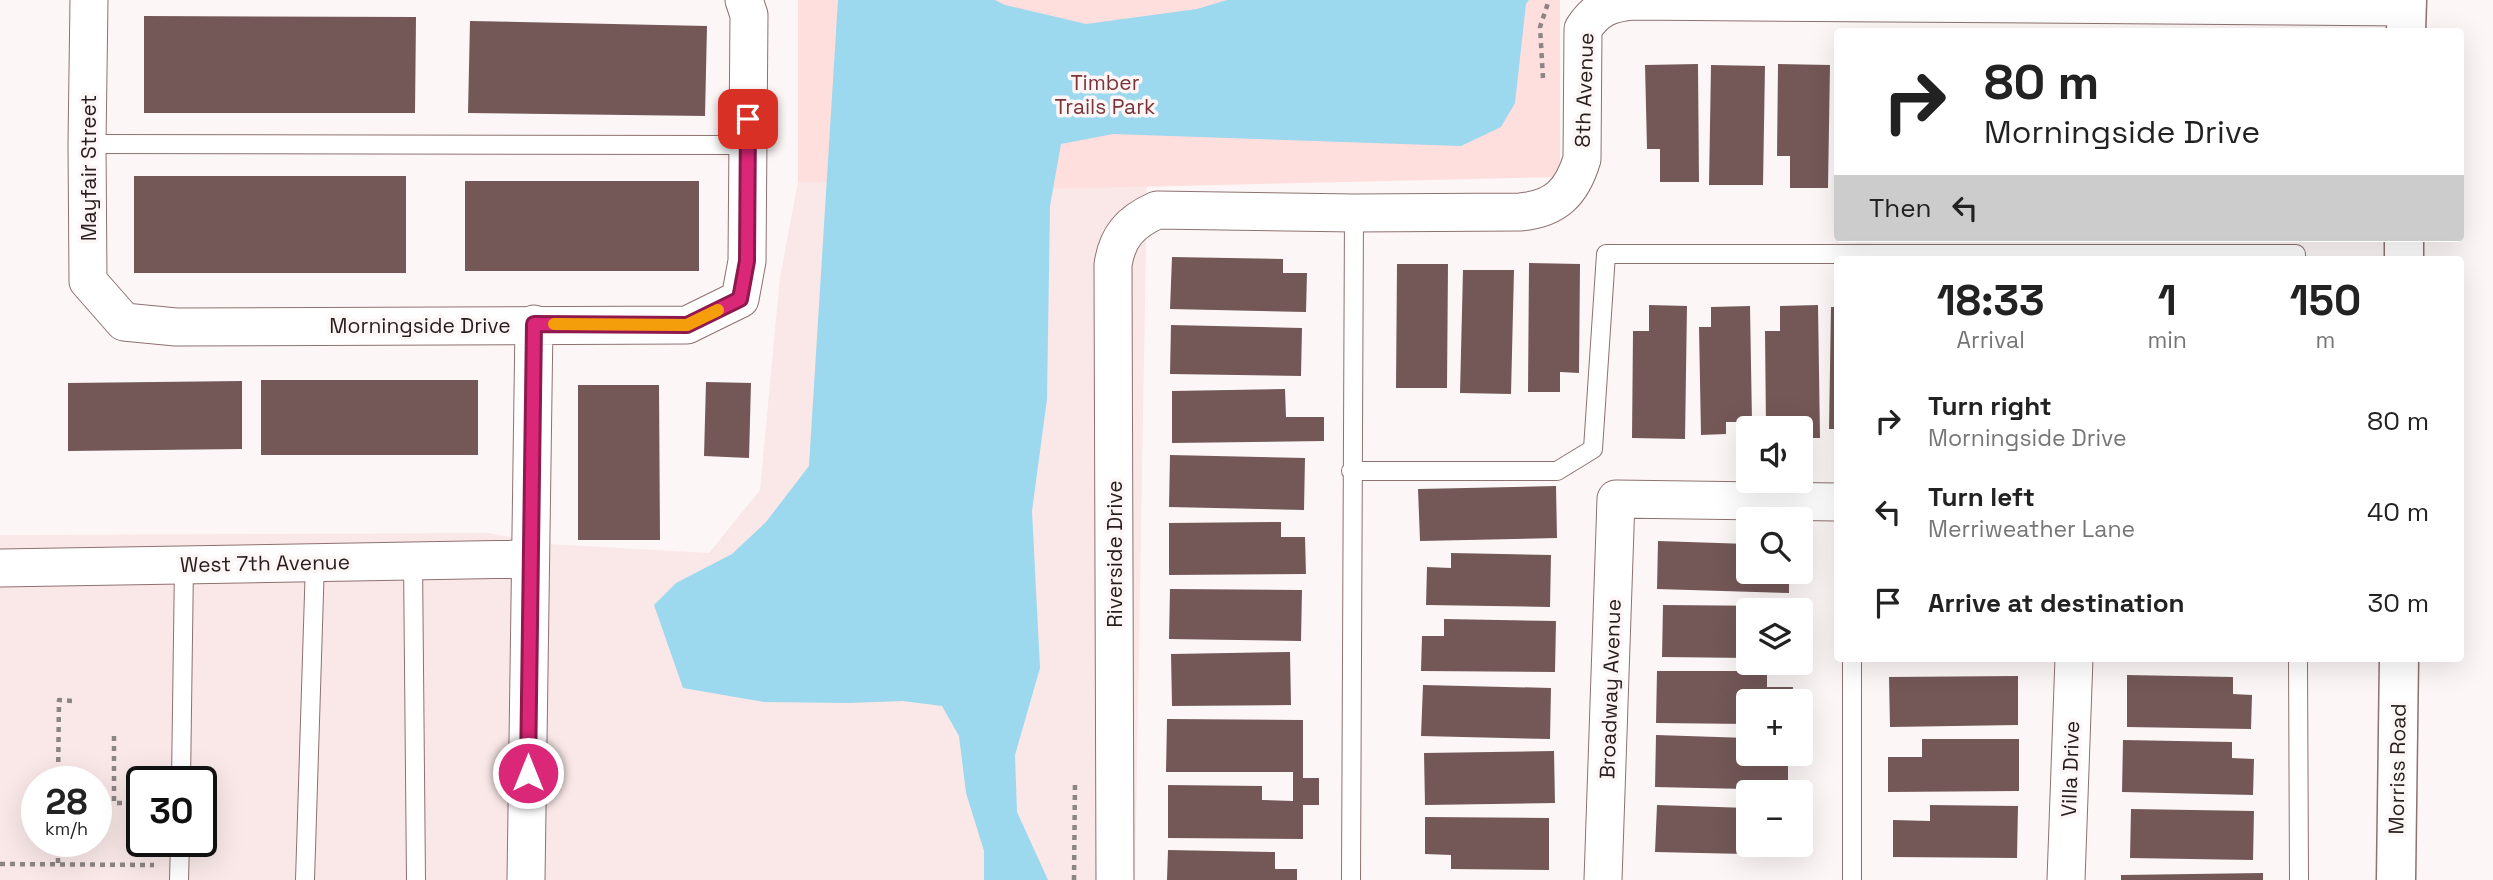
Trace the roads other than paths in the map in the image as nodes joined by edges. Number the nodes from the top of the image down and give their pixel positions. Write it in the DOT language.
graph roads {
  1 [pos="89,0"];
  2 [pos="744,0"];
  3 [pos="2406,13"];
  4 [pos="87,144"];
  5 [pos="748,145"];
  6 [pos="1354,213"];
  7 [pos="1126,231"];
  8 [pos="2296,256"];
  9 [pos="124,322"];
  10 [pos="534,324"];
  11 [pos="1351,471"];
  12 [pos="1834,502"];
  13 [pos="530,559"];
  14 [pos="413,561"];
  15 [pos="315,562"];
  16 [pos="184,565"];
  17 [pos="0,568"];
  18 [pos="1852,662"];
  19 [pos="2074,662"];
  20 [pos="2298,662"];
  21 [pos="2399,662"];
  22 [pos="181,766"];
  23 [pos="305,880"];
  24 [pos="416,880"];
  25 [pos="526,880"];
  26 [pos="1115,880"];
  27 [pos="1351,880"];
  28 [pos="1603,880"];
  29 [pos="1852,880"];
  30 [pos="2066,880"];
  31 [pos="2299,880"];
  32 [pos="2396,880"];
  1 -- 4 [label="street, Mayfair Street"];
  2 -- 5 [label="street"];
  3 -- 6 [label="street, 8th Avenue"];
  4 -- 5 [label="lane"];
  4 -- 9 [label="street, Mayfair Street"];
  5 -- 10 [label="street, Morningside Drive"];
  6 -- 7 [label="street, 8th Avenue"];
  6 -- 11 [label="lane"];
  7 -- 26 [label="street, Riverside Drive"];
  8 -- 11 [label="lane"];
  9 -- 10 [label="street, Morningside Drive"];
  10 -- 13 [label="street"];
  11 -- 27 [label="lane"];
  12 -- 28 [label="street, Broadway Avenue"];
  13 -- 14 [label="street, West 7th Avenue"];
  13 -- 25 [label="street"];
  14 -- 15 [label="street, West 7th Avenue"];
  14 -- 24 [label="lane"];
  15 -- 16 [label="street, West 7th Avenue"];
  15 -- 23 [label="lane"];
  16 -- 17 [label="street, West 7th Avenue"];
  16 -- 22 [label="lane"];
  18 -- 29 [label="lane"];
  19 -- 30 [label="street, Villa Drive"];
  20 -- 31 [label="lane"];
  21 -- 32 [label="main road, Morriss Road"];
}
